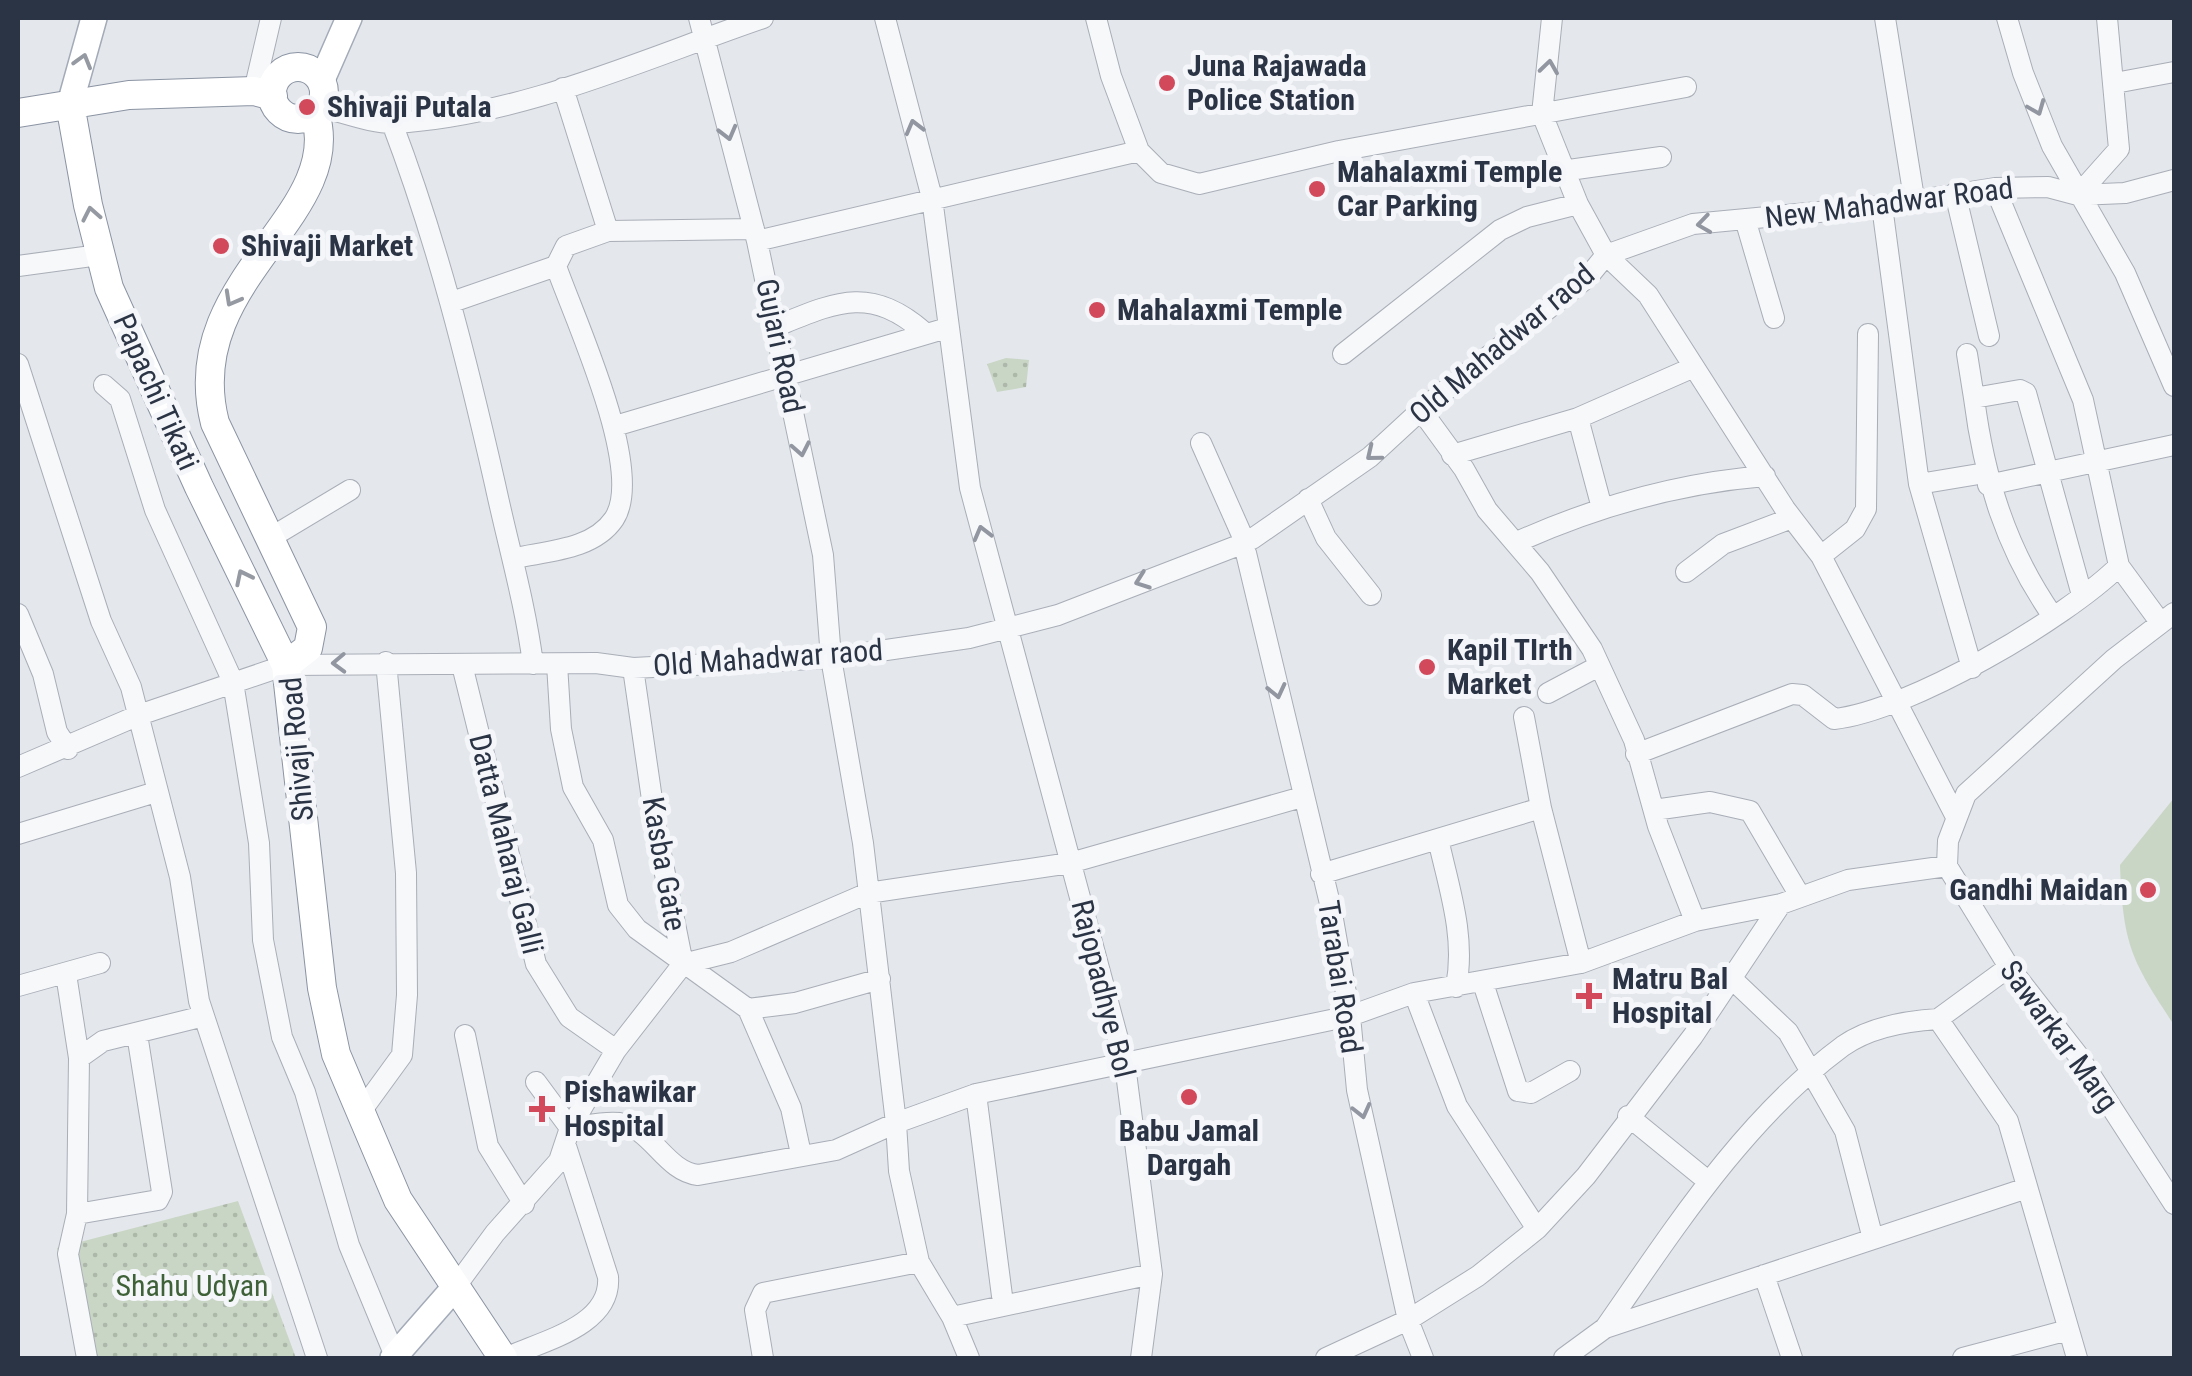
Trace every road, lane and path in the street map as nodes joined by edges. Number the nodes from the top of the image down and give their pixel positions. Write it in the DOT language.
graph roads {
  1 [pos="94,18"];
  2 [pos="271,18"];
  3 [pos="349,18"];
  4 [pos="763,18"];
  5 [pos="885,18"];
  6 [pos="1096,18"];
  7 [pos="1552,18"];
  8 [pos="1886,18"];
  9 [pos="2007,18"];
  10 [pos="2107,18"];
  11 [pos="700,28"];
  12 [pos="2174,72"];
  13 [pos="2115,83"];
  14 [pos="1686,87"];
  15 [pos="563,88"];
  16 [pos="264,94"];
  17 [pos="319,101"];
  18 [pos="70,104"];
  19 [pos="18,113"];
  20 [pos="1542,114"];
  21 [pos="392,123"];
  22 [pos="1138,151"];
  23 [pos="1661,157"];
  24 [pos="1562,171"];
  25 [pos="2174,180"];
  26 [pos="1995,188"];
  27 [pos="1955,192"];
  28 [pos="2078,195"];
  29 [pos="932,198"];
  30 [pos="1914,198"];
  31 [pos="1578,204"];
  32 [pos="1882,206"];
  33 [pos="1745,219"];
  34 [pos="608,231"];
  35 [pos="756,235"];
  36 [pos="99,254"];
  37 [pos="1606,254"];
  38 [pos="18,266"];
  39 [pos="556,266"];
  40 [pos="452,302"];
  41 [pos="1774,318"];
  42 [pos="777,326"];
  43 [pos="947,328"];
  44 [pos="924,332"];
  45 [pos="1868,334"];
  46 [pos="1989,336"];
  47 [pos="1343,354"];
  48 [pos="1967,354"];
  49 [pos="18,364"];
  50 [pos="1694,367"];
  51 [pos="786,374"];
  52 [pos="104,385"];
  53 [pos="2174,386"];
  54 [pos="1974,398"];
  55 [pos="1422,410"];
  56 [pos="1578,418"];
  57 [pos="615,426"];
  58 [pos="1201,443"];
  59 [pos="2174,445"];
  60 [pos="1452,455"];
  61 [pos="2096,464"];
  62 [pos="2047,474"];
  63 [pos="1766,476"];
  64 [pos="1986,479"];
  65 [pos="1919,484"];
  66 [pos="350,490"];
  67 [pos="1308,498"];
  68 [pos="1602,508"];
  69 [pos="1792,518"];
  70 [pos="270,538"];
  71 [pos="1516,542"];
  72 [pos="1243,543"];
  73 [pos="1821,556"];
  74 [pos="515,558"];
  75 [pos="2119,566"];
  76 [pos="1686,572"];
  77 [pos="2082,595"];
  78 [pos="1371,596"];
  79 [pos="18,614"];
  80 [pos="2052,615"];
  81 [pos="2167,618"];
  82 [pos="1008,627"];
  83 [pos="830,658"];
  84 [pos="386,662"];
  85 [pos="533,664"];
  86 [pos="557,664"];
  87 [pos="286,665"];
  88 [pos="462,665"];
  89 [pos="1599,666"];
  90 [pos="633,668"];
  91 [pos="1972,668"];
  92 [pos="233,682"];
  93 [pos="1548,693"];
  94 [pos="1894,702"];
  95 [pos="138,715"];
  96 [pos="1524,717"];
  97 [pos="68,749"];
  98 [pos="1636,754"];
  99 [pos="18,767"];
  100 [pos="156,792"];
  101 [pos="1302,797"];
  102 [pos="1540,808"];
  103 [pos="1654,810"];
  104 [pos="1955,815"];
  105 [pos="18,834"];
  106 [pos="1438,839"];
  107 [pos="1070,863"];
  108 [pos="1947,866"];
  109 [pos="1322,874"];
  110 [pos="868,893"];
  111 [pos="1790,900"];
  112 [pos="1695,921"];
  113 [pos="100,963"];
  114 [pos="1581,963"];
  115 [pos="683,964"];
  116 [pos="2009,967"];
  117 [pos="66,974"];
  118 [pos="1732,978"];
  119 [pos="880,979"];
  120 [pos="1483,984"];
  121 [pos="18,986"];
  122 [pos="1456,987"];
  123 [pos="1414,994"];
  124 [pos="748,1008"];
  125 [pos="204,1016"];
  126 [pos="1350,1016"];
  127 [pos="1938,1019"];
  128 [pos="137,1034"];
  129 [pos="465,1035"];
  130 [pos="616,1050"];
  131 [pos="79,1058"];
  132 [pos="1125,1064"];
  133 [pos="1570,1071"];
  134 [pos="1812,1074"];
  135 [pos="536,1082"];
  136 [pos="976,1094"];
  137 [pos="362,1110"];
  138 [pos="1628,1116"];
  139 [pos="896,1123"];
  140 [pos="568,1136"];
  141 [pos="802,1154"];
  142 [pos="1709,1182"];
  143 [pos="2027,1188"];
  144 [pos="524,1204"];
  145 [pos="2174,1204"];
  146 [pos="76,1214"];
  147 [pos="1536,1229"];
  148 [pos="1873,1239"];
  149 [pos="919,1262"];
  150 [pos="1152,1274"];
  151 [pos="1764,1275"];
  152 [pos="456,1286"];
  153 [pos="1002,1296"];
  154 [pos="952,1317"];
  155 [pos="1408,1320"];
  156 [pos="1605,1328"];
  157 [pos="2068,1330"];
  158 [pos="394,1357"];
  159 [pos="87,1358"];
  160 [pos="316,1358"];
  161 [pos="504,1358"];
  162 [pos="764,1358"];
  163 [pos="970,1358"];
  164 [pos="1140,1358"];
  165 [pos="1326,1358"];
  166 [pos="1424,1358"];
  167 [pos="1564,1358"];
  168 [pos="1792,1358"];
  169 [pos="1963,1358"];
  170 [pos="2077,1358"];
  18 -- 1 [label="main road, one-way"];
  2 -- 16 [label="street"];
  3 -- 17 [label="main road"];
  4 -- 11 [label="street"];
  29 -- 5 [label="street, Rajopadhye Bol, one-way"];
  6 -- 22 [label="street"];
  20 -- 7 [label="street, one-way"];
  8 -- 30 [label="street"];
  9 -- 28 [label="street, one-way"];
  10 -- 13 [label="street"];
  11 -- 15 [label="street"];
  11 -- 35 [label="street, Gujari Road, one-way"];
  12 -- 13 [label="street"];
  13 -- 28 [label="street"];
  14 -- 20 [label="street"];
  15 -- 21 [label="street"];
  15 -- 34 [label="street"];
  16 -- 17 [label="highway"];
  16 -- 17 [label="highway"];
  16 -- 18 [label="highway"];
  17 -- 21 [label="street"];
  17 -- 70 [label="highway, Shivaji Road, one-way"];
  18 -- 19 [label="highway"];
  36 -- 18 [label="highway, Papachi Tikati, one-way"];
  20 -- 22 [label="street"];
  20 -- 24 [label="street"];
  21 -- 40 [label="street"];
  22 -- 29 [label="street"];
  23 -- 24 [label="street"];
  24 -- 31 [label="street"];
  25 -- 28 [label="street, New Mahadwar Road"];
  26 -- 27 [label="street, New Mahadwar Road"];
  26 -- 28 [label="street, New Mahadwar Road"];
  26 -- 61 [label="street"];
  27 -- 30 [label="street, New Mahadwar Road"];
  27 -- 46 [label="street"];
  28 -- 53 [label="street"];
  29 -- 35 [label="street"];
  29 -- 43 [label="street, Rajopadhye Bol"];
  30 -- 32 [label="street, New Mahadwar Road"];
  31 -- 37 [label="street"];
  31 -- 47 [label="street"];
  32 -- 33 [label="street, New Mahadwar Road"];
  32 -- 65 [label="street"];
  33 -- 37 [label="street, New Mahadwar Road, one-way"];
  33 -- 41 [label="street"];
  34 -- 35 [label="street"];
  34 -- 39 [label="street"];
  35 -- 42 [label="street, Gujari Road"];
  36 -- 38 [label="street"];
  87 -- 36 [label="highway, Papachi Tikati, one-way"];
  37 -- 50 [label="street"];
  37 -- 55 [label="street, Old Mahadwar raod"];
  39 -- 40 [label="street"];
  39 -- 57 [label="street"];
  40 -- 74 [label="street"];
  42 -- 44 [label="street"];
  42 -- 51 [label="street, Gujari Road"];
  43 -- 44 [label="street"];
  82 -- 43 [label="street, Rajopadhye Bol, one-way"];
  44 -- 51 [label="street"];
  45 -- 73 [label="street"];
  48 -- 54 [label="street"];
  49 -- 95 [label="street"];
  50 -- 56 [label="street"];
  50 -- 63 [label="street"];
  51 -- 57 [label="street"];
  51 -- 83 [label="street, Gujari Road, one-way"];
  52 -- 92 [label="street"];
  54 -- 62 [label="street"];
  54 -- 64 [label="street"];
  55 -- 60 [label="street"];
  55 -- 67 [label="street, Old Mahadwar raod, one-way"];
  56 -- 60 [label="street"];
  56 -- 68 [label="street"];
  57 -- 74 [label="street"];
  58 -- 72 [label="street, Tarabai Road"];
  59 -- 61 [label="street"];
  60 -- 71 [label="street"];
  61 -- 62 [label="street"];
  61 -- 75 [label="street"];
  62 -- 64 [label="street"];
  62 -- 77 [label="street"];
  63 -- 68 [label="street"];
  63 -- 69 [label="street"];
  64 -- 65 [label="street"];
  64 -- 80 [label="street"];
  65 -- 91 [label="street"];
  66 -- 70 [label="street"];
  67 -- 72 [label="street, Old Mahadwar raod"];
  67 -- 78 [label="street"];
  68 -- 71 [label="street"];
  69 -- 73 [label="street"];
  69 -- 76 [label="street"];
  70 -- 87 [label="highway, Shivaji Road"];
  71 -- 89 [label="street"];
  72 -- 82 [label="street, Old Mahadwar raod, one-way"];
  72 -- 101 [label="street, Tarabai Road, one-way"];
  73 -- 94 [label="street"];
  74 -- 85 [label="street"];
  75 -- 77 [label="street"];
  75 -- 81 [label="street"];
  77 -- 80 [label="street"];
  79 -- 97 [label="street"];
  80 -- 91 [label="street"];
  81 -- 104 [label="street"];
  82 -- 83 [label="street, Old Mahadwar raod"];
  82 -- 107 [label="street, Rajopadhye Bol"];
  83 -- 90 [label="street, Old Mahadwar raod"];
  83 -- 110 [label="street, Gujari Road"];
  84 -- 87 [label="street, Old Mahadwar raod, one-way"];
  84 -- 88 [label="street, Old Mahadwar raod"];
  84 -- 137 [label="street"];
  85 -- 86 [label="street, Old Mahadwar raod"];
  85 -- 88 [label="street, Old Mahadwar raod"];
  86 -- 90 [label="street, Old Mahadwar raod"];
  86 -- 115 [label="street"];
  87 -- 92 [label="street, Old Mahadwar raod"];
  87 -- 137 [label="highway, Shivaji Road"];
  88 -- 130 [label="street, Datta Maharaj Galli"];
  89 -- 93 [label="street"];
  89 -- 98 [label="street"];
  90 -- 115 [label="street, Kasba Gate"];
  91 -- 94 [label="street"];
  92 -- 95 [label="street, Old Mahadwar raod"];
  92 -- 158 [label="street"];
  94 -- 98 [label="street"];
  94 -- 104 [label="street"];
  95 -- 97 [label="street, Old Mahadwar raod"];
  95 -- 100 [label="street"];
  96 -- 102 [label="street"];
  97 -- 99 [label="street, Old Mahadwar raod"];
  98 -- 103 [label="street"];
  100 -- 105 [label="street"];
  100 -- 125 [label="street"];
  101 -- 107 [label="street"];
  101 -- 109 [label="street, Tarabai Road"];
  102 -- 106 [label="street"];
  102 -- 114 [label="street"];
  103 -- 111 [label="street"];
  103 -- 112 [label="street"];
  104 -- 108 [label="street"];
  106 -- 109 [label="street"];
  106 -- 122 [label="street"];
  107 -- 110 [label="street"];
  107 -- 132 [label="street, Rajopadhye Bol"];
  108 -- 111 [label="street"];
  108 -- 116 [label="street, Sawarkar Marg"];
  109 -- 126 [label="street, Tarabai Road"];
  110 -- 115 [label="street"];
  110 -- 119 [label="street, Gujari Road"];
  111 -- 112 [label="street"];
  111 -- 118 [label="street"];
  112 -- 114 [label="street"];
  113 -- 117 [label="street"];
  114 -- 120 [label="street"];
  115 -- 124 [label="street"];
  115 -- 130 [label="street, Kasba Gate"];
  116 -- 127 [label="street"];
  116 -- 145 [label="street, Sawarkar Marg"];
  117 -- 121 [label="street"];
  117 -- 131 [label="street"];
  118 -- 134 [label="street"];
  118 -- 138 [label="street"];
  119 -- 124 [label="street"];
  119 -- 139 [label="street, Gujari Road"];
  120 -- 122 [label="street"];
  120 -- 133 [label="street"];
  122 -- 123 [label="street"];
  123 -- 126 [label="street"];
  123 -- 147 [label="street"];
  124 -- 141 [label="street"];
  125 -- 128 [label="street"];
  125 -- 160 [label="street"];
  126 -- 132 [label="street"];
  126 -- 155 [label="street, Tarabai Road, one-way"];
  127 -- 134 [label="street"];
  127 -- 143 [label="street"];
  128 -- 131 [label="street"];
  128 -- 146 [label="street"];
  129 -- 144 [label="street"];
  130 -- 140 [label="street, Kasba Gate"];
  131 -- 146 [label="street"];
  132 -- 136 [label="street"];
  132 -- 150 [label="street, Rajopadhye Bol"];
  134 -- 142 [label="street"];
  134 -- 148 [label="street"];
  135 -- 140 [label="street"];
  136 -- 139 [label="street"];
  136 -- 153 [label="street"];
  137 -- 152 [label="highway, Shivaji Road"];
  138 -- 142 [label="street"];
  138 -- 147 [label="street"];
  139 -- 141 [label="street"];
  139 -- 149 [label="street, Gujari Road"];
  140 -- 141 [label="street"];
  140 -- 144 [label="street, Kasba Gate"];
  140 -- 161 [label="street"];
  142 -- 156 [label="street"];
  143 -- 148 [label="street"];
  143 -- 157 [label="street"];
  144 -- 152 [label="street, Kasba Gate"];
  146 -- 159 [label="street"];
  147 -- 155 [label="street"];
  148 -- 151 [label="street"];
  149 -- 154 [label="street, Gujari Road"];
  149 -- 162 [label="street"];
  150 -- 154 [label="street"];
  150 -- 164 [label="street, Rajopadhye Bol"];
  151 -- 156 [label="street"];
  151 -- 168 [label="street"];
  152 -- 158 [label="main road"];
  152 -- 161 [label="highway, Shivaji Road"];
  154 -- 163 [label="street, Gujari Road"];
  155 -- 165 [label="street"];
  155 -- 166 [label="street, Tarabai Road"];
  156 -- 167 [label="street"];
  157 -- 169 [label="street"];
  157 -- 170 [label="street"];
}
